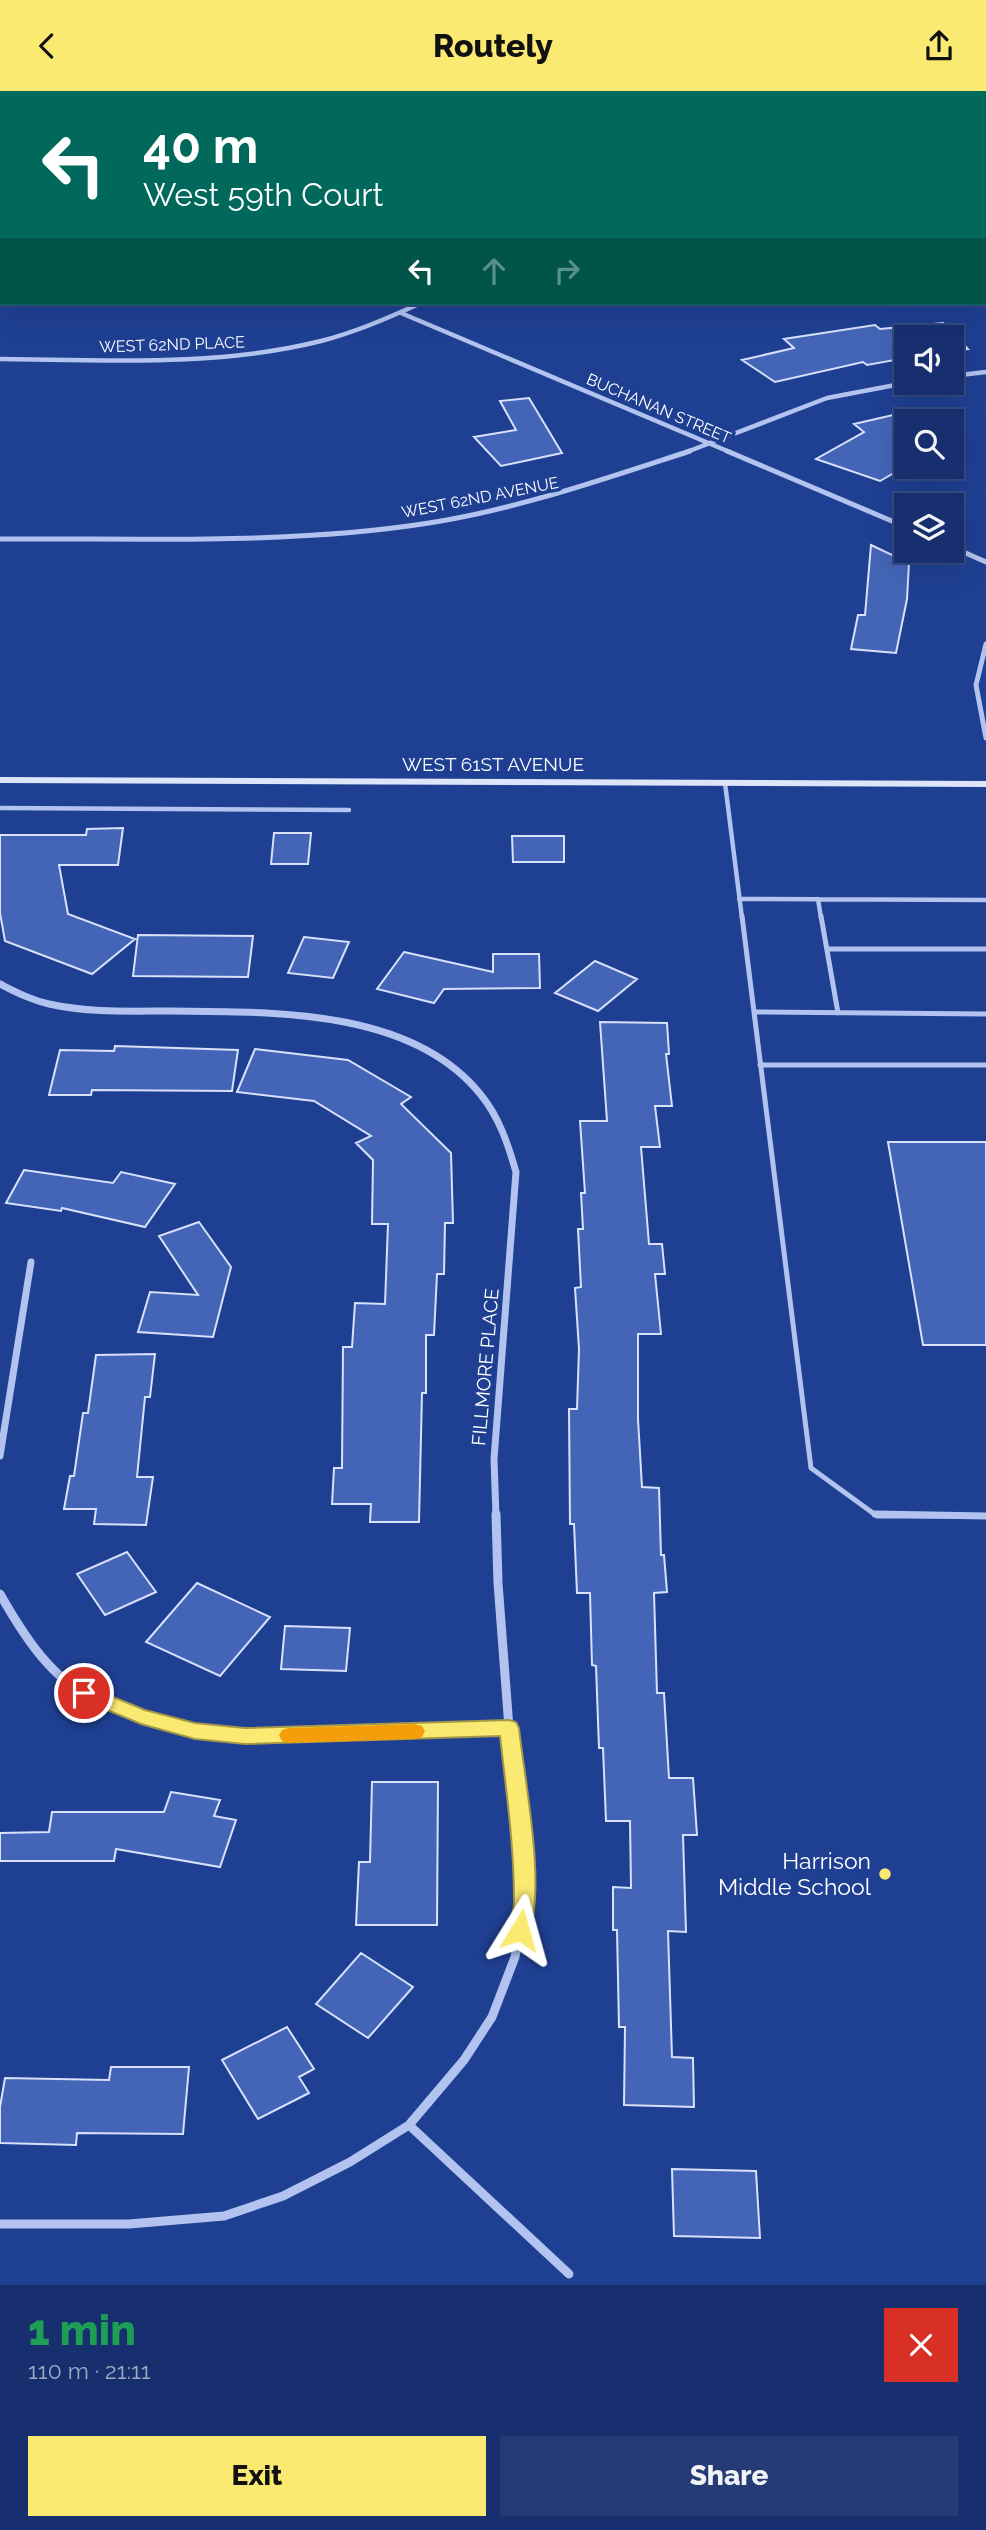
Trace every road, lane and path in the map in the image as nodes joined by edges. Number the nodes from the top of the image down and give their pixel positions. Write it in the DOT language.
graph roads {
  1 [pos="417,305"];
  2 [pos="401,313"];
  3 [pos="0,359"];
  4 [pos="986,372"];
  5 [pos="964,375"];
  6 [pos="894,385"];
  7 [pos="712,444"];
  8 [pos="894,522"];
  9 [pos="0,538"];
  10 [pos="964,552"];
  11 [pos="986,562"];
  12 [pos="986,644"];
  13 [pos="986,738"];
  14 [pos="0,780"];
  15 [pos="725,783"];
  16 [pos="986,784"];
  17 [pos="0,808"];
  18 [pos="349,810"];
  19 [pos="739,899"];
  20 [pos="818,899"];
  21 [pos="986,900"];
  22 [pos="827,949"];
  23 [pos="986,949"];
  24 [pos="0,984"];
  25 [pos="754,1012"];
  26 [pos="838,1013"];
  27 [pos="986,1014"];
  28 [pos="760,1065"];
  29 [pos="986,1065"];
  30 [pos="31,1262"];
  31 [pos="0,1456"];
  32 [pos="986,1516"];
  33 [pos="0,1594"];
  34 [pos="509,1728"];
  35 [pos="408,2125"];
  36 [pos="0,2224"];
  37 [pos="569,2274"];
  1 -- 2 [label="street, WEST 62ND PLACE"];
  2 -- 3 [label="street, WEST 62ND PLACE"];
  2 -- 7 [label="street, BUCHANAN STREET"];
  4 -- 5 [label="street"];
  6 -- 7 [label="street, WEST 62ND AVENUE"];
  7 -- 8 [label="street, BUCHANAN STREET"];
  7 -- 9 [label="street, WEST 62ND AVENUE"];
  10 -- 11 [label="street"];
  12 -- 13 [label="street"];
  14 -- 15 [label="main road, WEST 61ST AVENUE"];
  15 -- 16 [label="main road, WEST 61ST AVENUE"];
  15 -- 19 [label="lane"];
  17 -- 18 [label="lane"];
  19 -- 20 [label="lane"];
  19 -- 25 [label="lane"];
  20 -- 21 [label="lane"];
  20 -- 22 [label="lane"];
  22 -- 23 [label="lane"];
  22 -- 26 [label="lane"];
  24 -- 34 [label="street, FILLMORE PLACE"];
  25 -- 26 [label="lane"];
  25 -- 28 [label="lane"];
  26 -- 27 [label="lane"];
  28 -- 29 [label="lane"];
  28 -- 32 [label="lane"];
  30 -- 31 [label="street"];
  33 -- 34 [label="street"];
  34 -- 35 [label="street, FILLMORE PLACE"];
  35 -- 36 [label="street, FILLMORE PLACE"];
  35 -- 37 [label="street"];
}
